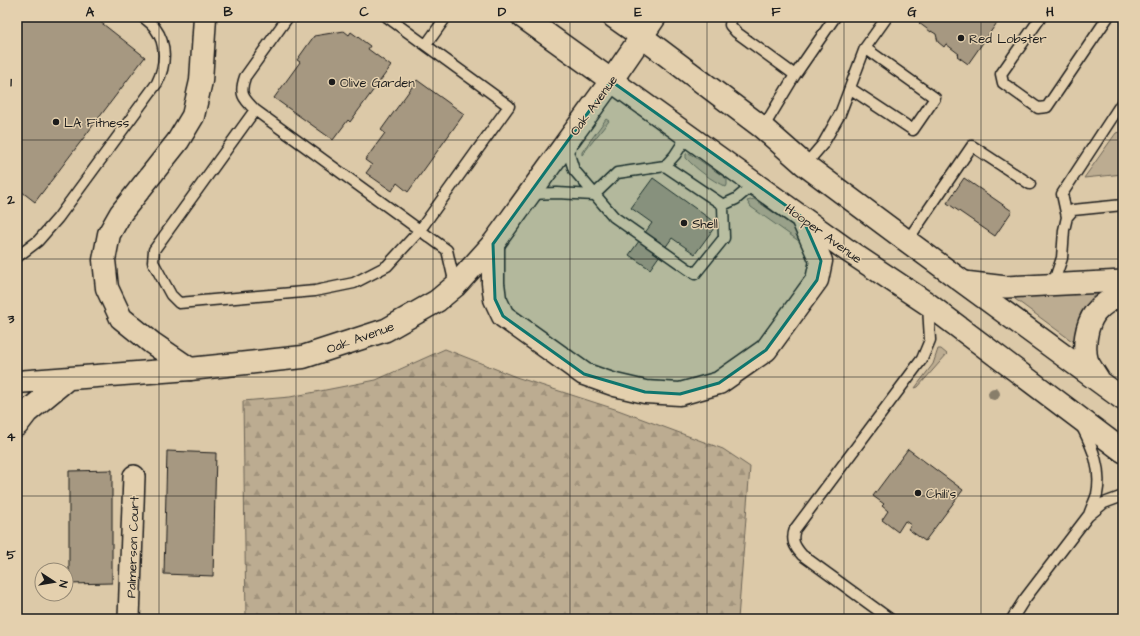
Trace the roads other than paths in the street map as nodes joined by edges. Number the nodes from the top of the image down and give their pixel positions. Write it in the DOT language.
graph roads {
  1 [pos="143,17"];
  2 [pos="205,17"];
  3 [pos="288,17"];
  4 [pos="387,17"];
  5 [pos="446,17"];
  6 [pos="523,17"];
  7 [pos="614,17"];
  8 [pos="655,17"];
  9 [pos="731,17"];
  10 [pos="835,17"];
  11 [pos="887,17"];
  12 [pos="1041,17"];
  13 [pos="1108,17"];
  14 [pos="641,36"];
  15 [pos="426,45"];
  16 [pos="865,48"];
  17 [pos="795,75"];
  18 [pos="611,81"];
  19 [pos="851,89"];
  20 [pos="1123,101"];
  21 [pos="256,110"];
  22 [pos="763,128"];
  23 [pos="688,135"];
  24 [pos="565,143"];
  25 [pos="805,165"];
  26 [pos="665,166"];
  27 [pos="755,184"];
  28 [pos="1030,184"];
  29 [pos="528,194"];
  30 [pos="594,195"];
  31 [pos="723,205"];
  32 [pos="1123,205"];
  33 [pos="1067,216"];
  34 [pos="802,217"];
  35 [pos="420,230"];
  36 [pos="907,241"];
  37 [pos="493,244"];
  38 [pos="17,257"];
  39 [pos="1123,281"];
  40 [pos="964,282"];
  41 [pos="1053,284"];
  42 [pos="455,286"];
  43 [pos="1123,294"];
  44 [pos="928,304"];
  45 [pos="190,369"];
  46 [pos="67,379"];
  47 [pos="1099,380"];
  48 [pos="17,382"];
  49 [pos="1123,399"];
  50 [pos="1075,414"];
  51 [pos="17,425"];
  52 [pos="1123,451"];
  53 [pos="134,476"];
  54 [pos="1123,496"];
  55 [pos="1088,516"];
  56 [pos="129,619"];
  57 [pos="890,619"];
  58 [pos="1012,619"];
  1 -- 38 [label="lane"];
  2 -- 45 [label="main road"];
  3 -- 21 [label="lane"];
  4 -- 15 [label="lane"];
  5 -- 15 [label="lane"];
  6 -- 18 [label="main road, Hooper Avenue"];
  7 -- 14 [label="main road"];
  8 -- 14 [label="main road, Oak Avenue"];
  9 -- 17 [label="lane"];
  10 -- 17 [label="lane"];
  11 -- 16 [label="lane"];
  12 -- 13 [label="lane"];
  14 -- 18 [label="main road, Oak Avenue"];
  14 -- 22 [label="main road"];
  15 -- 35 [label="lane"];
  16 -- 19 [label="lane"];
  16 -- 19 [label="lane"];
  17 -- 22 [label="lane"];
  18 -- 23 [label="main road, Hooper Avenue"];
  18 -- 24 [label="main road, Oak Avenue"];
  19 -- 25 [label="lane"];
  20 -- 33 [label="lane"];
  21 -- 35 [label="lane"];
  21 -- 35 [label="lane"];
  22 -- 25 [label="main road"];
  23 -- 26 [label="lane"];
  23 -- 27 [label="main road, Hooper Avenue"];
  24 -- 29 [label="main road, Oak Avenue"];
  24 -- 30 [label="lane"];
  25 -- 36 [label="main road"];
  26 -- 30 [label="lane"];
  26 -- 31 [label="lane"];
  27 -- 31 [label="lane"];
  27 -- 34 [label="main road, Hooper Avenue"];
  28 -- 36 [label="lane"];
  29 -- 30 [label="lane"];
  29 -- 37 [label="main road, Oak Avenue"];
  30 -- 31 [label="lane"];
  32 -- 33 [label="lane"];
  33 -- 41 [label="lane"];
  34 -- 37 [label="main road"];
  34 -- 44 [label="main road, Hooper Avenue"];
  35 -- 42 [label="lane"];
  36 -- 40 [label="main road"];
  37 -- 42 [label="main road, Oak Avenue"];
  39 -- 41 [label="street"];
  40 -- 41 [label="street"];
  40 -- 47 [label="main road"];
  42 -- 45 [label="main road, Oak Avenue"];
  43 -- 47 [label="main road"];
  44 -- 50 [label="main road, Hooper Avenue"];
  44 -- 57 [label="lane"];
  45 -- 46 [label="main road, Oak Avenue"];
  46 -- 48 [label="main road, Oak Avenue"];
  46 -- 51 [label="main road"];
  47 -- 49 [label="main road"];
  50 -- 52 [label="main road, Hooper Avenue"];
  50 -- 55 [label="lane"];
  53 -- 56 [label="street, Palmerson Court"];
  54 -- 55 [label="lane"];
  55 -- 58 [label="lane"];
}
